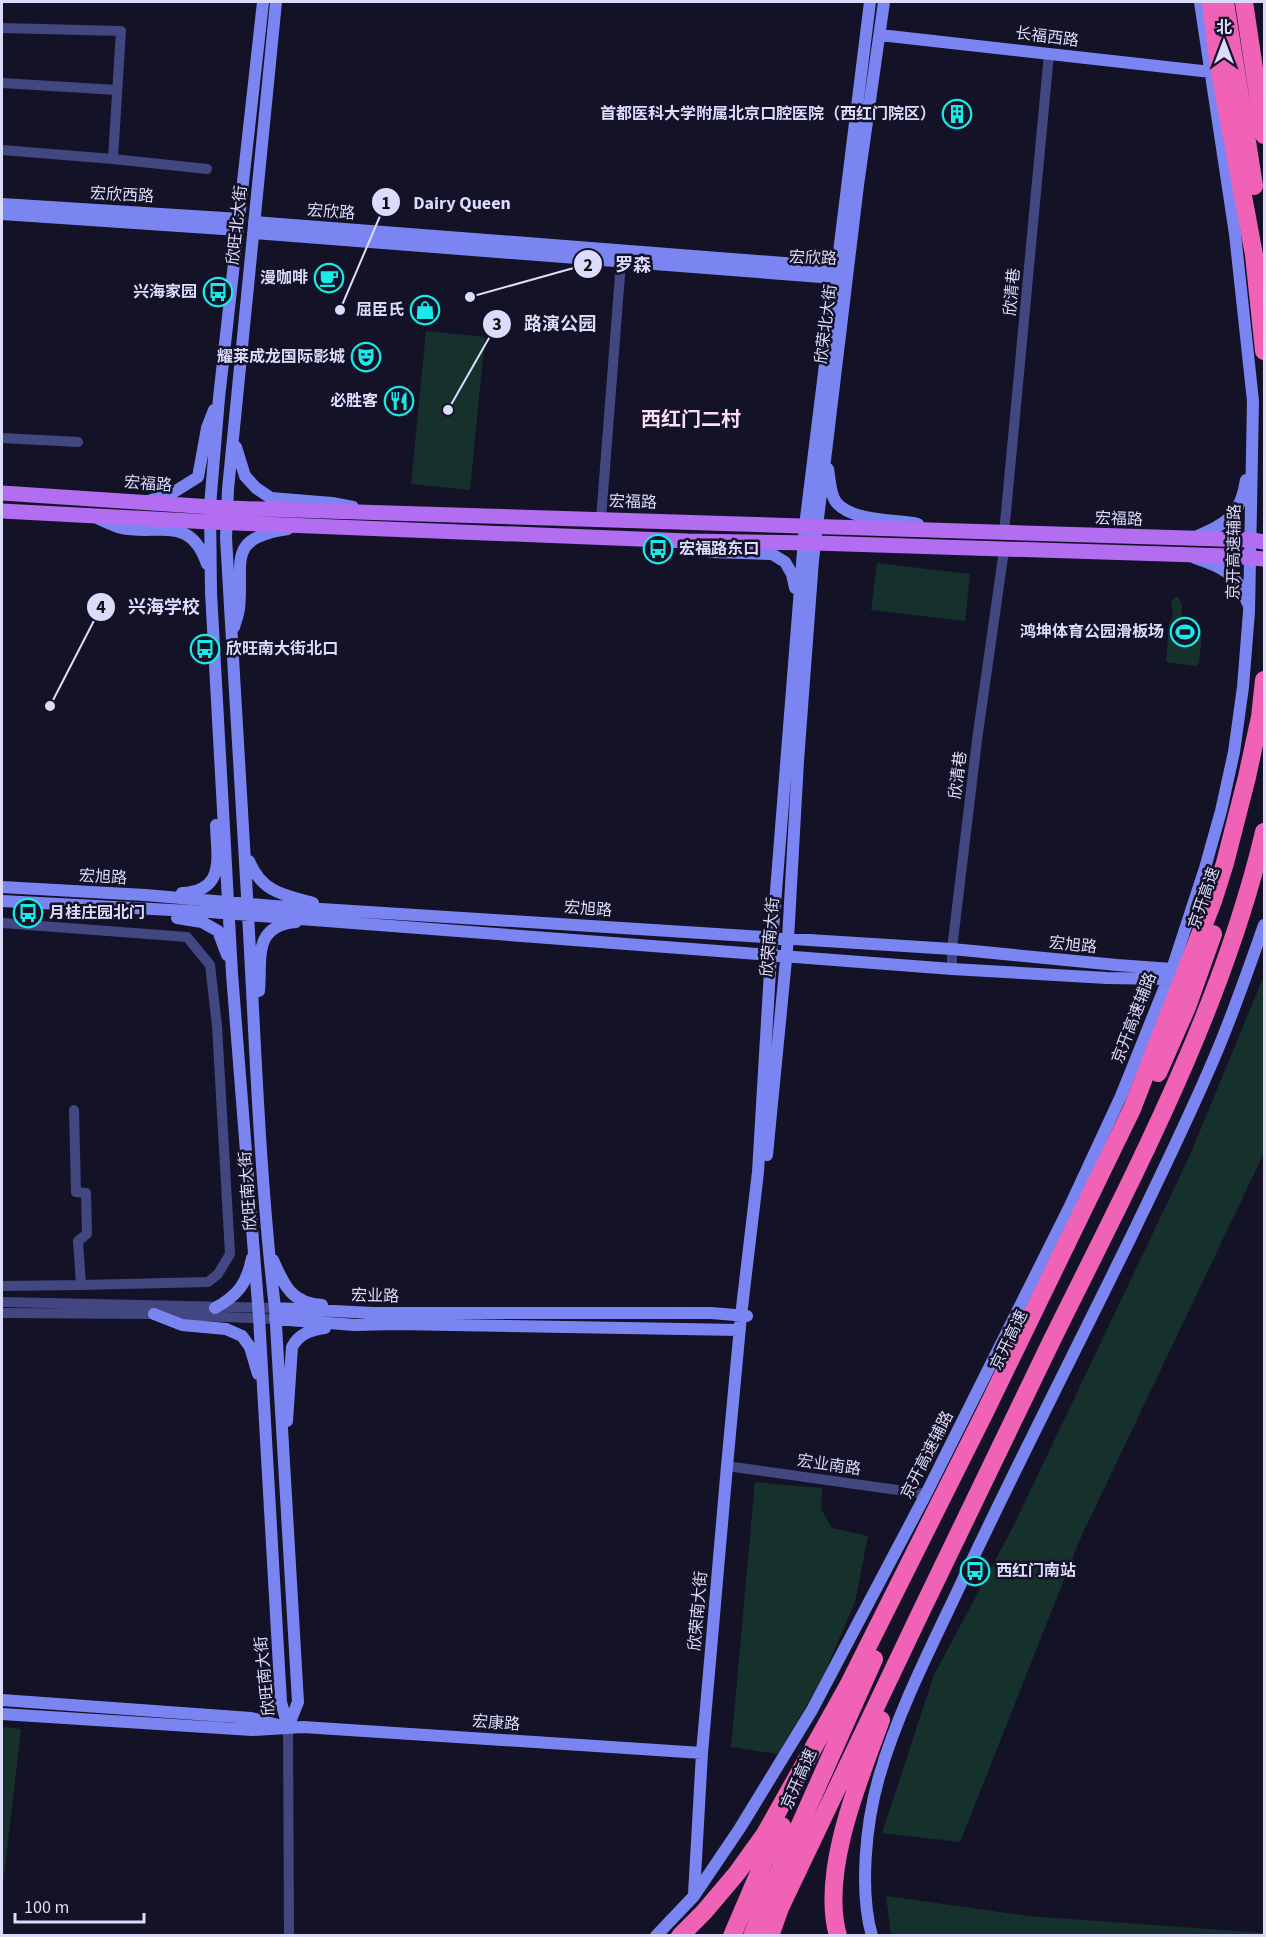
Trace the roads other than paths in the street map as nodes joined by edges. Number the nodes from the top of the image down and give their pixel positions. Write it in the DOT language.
graph roads {
  1 [pos="263,2"];
  2 [pos="276,2"];
  3 [pos="870,2"];
  4 [pos="884,2"];
  5 [pos="1200,2"];
  6 [pos="1211,2"];
  7 [pos="1225,2"];
  8 [pos="1244,2"];
  9 [pos="2,28"];
  10 [pos="880,35"];
  11 [pos="1049,54"];
  12 [pos="1211,72"];
  13 [pos="2,83"];
  14 [pos="117,90"];
  15 [pos="1264,135"];
  16 [pos="2,150"];
  17 [pos="113,159"];
  18 [pos="207,169"];
  19 [pos="2,204"];
  20 [pos="2,214"];
  21 [pos="239,225"];
  22 [pos="254,228"];
  23 [pos="1264,252"];
  24 [pos="621,262"];
  25 [pos="835,273"];
  26 [pos="848,275"];
  27 [pos="1264,351"];
  28 [pos="219,398"];
  29 [pos="234,436"];
  30 [pos="2,438"];
  31 [pos="78,442"];
  32 [pos="1252,446"];
  33 [pos="826,454"];
  34 [pos="2,493"];
  35 [pos="144,502"];
  36 [pos="210,506"];
  37 [pos="2,512"];
  38 [pos="378,512"];
  39 [pos="227,515"];
  40 [pos="93,516"];
  41 [pos="601,519"];
  42 [pos="210,522"];
  43 [pos="315,526"];
  44 [pos="811,526"];
  45 [pos="949,531"];
  46 [pos="1004,533"];
  47 [pos="1192,538"];
  48 [pos="687,541"];
  49 [pos="1258,541"];
  50 [pos="809,543"];
  51 [pos="1004,550"];
  52 [pos="1191,557"];
  53 [pos="1258,559"];
  54 [pos="211,592"];
  55 [pos="798,604"];
  56 [pos="1249,612"];
  57 [pos="231,640"];
  58 [pos="1264,680"];
  59 [pos="1264,747"];
  60 [pos="222,803"];
  61 [pos="1264,832"];
  62 [pos="245,853"];
  63 [pos="2,887"];
  64 [pos="145,895"];
  65 [pos="2,901"];
  66 [pos="126,907"];
  67 [pos="229,908"];
  68 [pos="248,909"];
  69 [pos="323,914"];
  70 [pos="2,923"];
  71 [pos="1264,925"];
  72 [pos="773,938"];
  73 [pos="788,939"];
  74 [pos="1264,944"];
  75 [pos="952,949"];
  76 [pos="771,954"];
  77 [pos="786,955"];
  78 [pos="1250,963"];
  79 [pos="952,969"];
  80 [pos="232,974"];
  81 [pos="1169,974"];
  82 [pos="253,1024"];
  83 [pos="75,1110"];
  84 [pos="254,1248"];
  85 [pos="268,1248"];
  86 [pos="81,1285"];
  87 [pos="2,1286"];
  88 [pos="2,1302"];
  89 [pos="214,1308"];
  90 [pos="151,1311"];
  91 [pos="259,1312"];
  92 [pos="2,1313"];
  93 [pos="373,1313"];
  94 [pos="275,1314"];
  95 [pos="744,1316"];
  96 [pos="355,1325"];
  97 [pos="740,1330"];
  98 [pos="263,1389"];
  99 [pos="283,1449"];
  100 [pos="727,1466"];
  101 [pos="926,1494"];
  102 [pos="925,1601"];
  103 [pos="848,1686"];
  104 [pos="2,1700"];
  105 [pos="2,1714"];
  106 [pos="288,1727"];
  107 [pos="702,1754"];
  108 [pos="694,1896"];
  109 [pos="289,1935"];
  110 [pos="656,1935"];
  111 [pos="680,1935"];
  112 [pos="732,1935"];
  113 [pos="752,1935"];
  114 [pos="770,1935"];
  115 [pos="838,1935"];
  116 [pos="872,1935"];
  1 -- 21 [label="street, 欣旺北大街"];
  2 -- 22 [label="street, 欣旺北大街"];
  3 -- 25 [label="street, 欣荣北大街"];
  4 -- 10 [label="street, 欣荣北大街"];
  5 -- 12 [label="street, 京开高速辅路"];
  6 -- 27 [label="highway"];
  7 -- 23 [label="highway"];
  8 -- 15 [label="highway"];
  9 -- 14 [label="street"];
  10 -- 11 [label="street, 长福西路"];
  10 -- 26 [label="street, 欣荣北大街"];
  11 -- 12 [label="street, 长福西路"];
  11 -- 46 [label="street, 欣清巷"];
  12 -- 32 [label="street, 京开高速辅路"];
  13 -- 14 [label="street"];
  14 -- 17 [label="street"];
  16 -- 17 [label="street"];
  17 -- 18 [label="street"];
  19 -- 21 [label="street, 宏欣西路"];
  20 -- 21 [label="street, 宏欣西路"];
  21 -- 28 [label="street, 欣旺北大街"];
  22 -- 24 [label="street, 宏欣路"];
  22 -- 25 [label="street, 宏欣路"];
  22 -- 29 [label="street, 欣旺北大街"];
  24 -- 25 [label="street, 宏欣路"];
  24 -- 41 [label="street"];
  25 -- 26 [label="street, 宏欣路"];
  25 -- 44 [label="street, 欣荣北大街"];
  26 -- 33 [label="street, 欣荣北大街"];
  28 -- 35 [label="street"];
  28 -- 36 [label="street, 欣旺北大街"];
  29 -- 38 [label="street"];
  29 -- 39 [label="street, 欣旺北大街"];
  30 -- 31 [label="street"];
  32 -- 47 [label="street"];
  32 -- 49 [label="street, 京开高速辅路"];
  33 -- 44 [label="street, 欣荣北大街"];
  33 -- 45 [label="street"];
  34 -- 35 [label="main road, 宏福路"];
  35 -- 36 [label="main road, 宏福路"];
  36 -- 39 [label="main road, 宏福路"];
  36 -- 42 [label="street, 欣旺北大街"];
  37 -- 40 [label="main road, 宏福路"];
  38 -- 39 [label="main road, 宏福路"];
  38 -- 41 [label="main road, 宏福路"];
  39 -- 42 [label="main road, 宏福路"];
  39 -- 43 [label="main road, 宏福路"];
  39 -- 57 [label="street, 欣旺南大街"];
  40 -- 42 [label="main road, 宏福路"];
  40 -- 54 [label="street"];
  41 -- 44 [label="main road, 宏福路"];
  42 -- 54 [label="street, 欣旺南大街"];
  43 -- 48 [label="main road, 宏福路"];
  43 -- 57 [label="street"];
  44 -- 45 [label="main road, 宏福路"];
  44 -- 50 [label="street, 欣荣北大街"];
  45 -- 46 [label="main road, 宏福路"];
  46 -- 47 [label="main road, 宏福路"];
  47 -- 49 [label="main road, 宏福路"];
  48 -- 50 [label="main road, 宏福路"];
  48 -- 55 [label="street"];
  49 -- 53 [label="street, 京开高速辅路"];
  50 -- 51 [label="main road, 宏福路"];
  50 -- 55 [label="street, 欣荣南大街"];
  50 -- 73 [label="street, 欣荣南大街"];
  51 -- 52 [label="main road, 宏福路"];
  51 -- 75 [label="street, 欣清巷"];
  52 -- 53 [label="main road, 宏福路"];
  52 -- 56 [label="street"];
  53 -- 56 [label="street, 京开高速辅路"];
  54 -- 60 [label="street, 欣旺南大街"];
  55 -- 72 [label="street, 欣荣南大街"];
  56 -- 81 [label="street, 京开高速辅路"];
  57 -- 62 [label="street, 欣旺南大街"];
  58 -- 103 [label="highway"];
  59 -- 113 [label="highway, 京开高速"];
  60 -- 64 [label="street"];
  60 -- 67 [label="street, 欣旺南大街"];
  61 -- 102 [label="highway"];
  62 -- 68 [label="street, 欣旺南大街"];
  62 -- 69 [label="street"];
  63 -- 64 [label="street, 宏旭路"];
  64 -- 67 [label="street, 宏旭路"];
  65 -- 66 [label="street, 宏旭路"];
  66 -- 67 [label="street, 宏旭路"];
  66 -- 80 [label="street"];
  67 -- 68 [label="street, 宏旭路"];
  67 -- 80 [label="street, 欣旺南大街"];
  68 -- 69 [label="street, 宏旭路"];
  68 -- 82 [label="street, 欣旺南大街"];
  69 -- 72 [label="street, 宏旭路"];
  69 -- 76 [label="street, 宏旭路"];
  69 -- 82 [label="street"];
  70 -- 86 [label="street"];
  71 -- 78 [label="street"];
  72 -- 73 [label="street, 宏旭路"];
  72 -- 76 [label="street, 欣荣南大街"];
  73 -- 75 [label="street, 宏旭路"];
  73 -- 77 [label="street, 欣荣南大街"];
  74 -- 78 [label="street"];
  75 -- 79 [label="street, 欣清巷"];
  75 -- 81 [label="street, 宏旭路"];
  76 -- 77 [label="street, 宏旭路"];
  76 -- 95 [label="street, 欣荣南大街"];
  77 -- 79 [label="street, 宏旭路"];
  77 -- 95 [label="street, 欣荣南大街"];
  78 -- 116 [label="street"];
  79 -- 81 [label="street, 宏旭路"];
  80 -- 84 [label="street, 欣旺南大街"];
  81 -- 101 [label="street, 京开高速辅路"];
  82 -- 85 [label="street, 欣旺南大街"];
  83 -- 86 [label="street"];
  84 -- 89 [label="street"];
  84 -- 91 [label="street, 欣旺南大街"];
  85 -- 93 [label="street"];
  85 -- 94 [label="street, 欣旺南大街"];
  86 -- 87 [label="street"];
  88 -- 90 [label="street, 宏业路"];
  89 -- 90 [label="street, 宏业路"];
  89 -- 91 [label="street, 宏业路"];
  90 -- 91 [label="street, 宏业路"];
  90 -- 92 [label="street, 宏业路"];
  90 -- 98 [label="street"];
  91 -- 94 [label="street, 宏业路"];
  91 -- 98 [label="street, 欣旺南大街"];
  93 -- 94 [label="street, 宏业路"];
  93 -- 95 [label="street, 宏业路"];
  94 -- 96 [label="street, 宏业路"];
  94 -- 99 [label="street, 欣旺南大街"];
  95 -- 97 [label="street, 欣荣南大街"];
  96 -- 97 [label="street, 宏业路"];
  96 -- 99 [label="street"];
  97 -- 100 [label="street, 欣荣南大街"];
  98 -- 106 [label="street, 欣旺南大街"];
  99 -- 106 [label="street, 欣旺南大街"];
  100 -- 101 [label="street, 宏业南路"];
  100 -- 107 [label="street, 欣荣南大街"];
  101 -- 108 [label="street, 京开高速辅路"];
  102 -- 114 [label="highway"];
  102 -- 115 [label="highway"];
  103 -- 111 [label="highway"];
  103 -- 112 [label="highway"];
  104 -- 106 [label="street, 宏康路"];
  105 -- 106 [label="street, 宏康路"];
  106 -- 107 [label="street, 宏康路"];
  106 -- 109 [label="street"];
  107 -- 108 [label="street, 欣荣南大街"];
  108 -- 110 [label="street, 京开高速辅路"];
}
